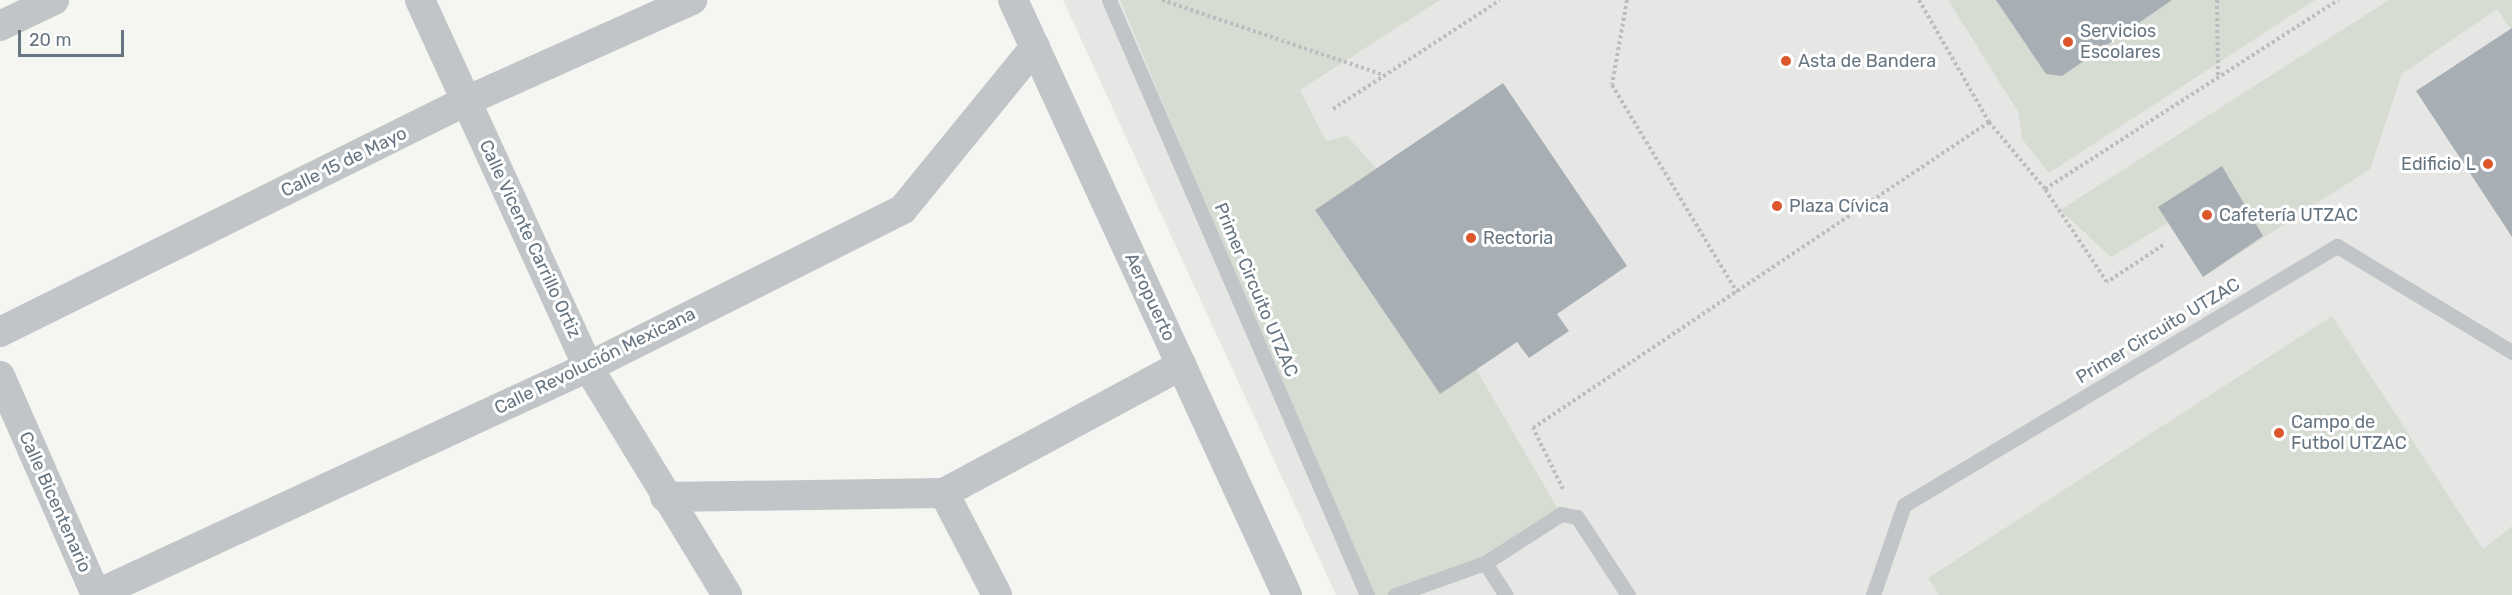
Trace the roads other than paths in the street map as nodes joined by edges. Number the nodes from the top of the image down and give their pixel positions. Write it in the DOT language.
graph roads {
  1 [pos="54,0"];
  2 [pos="420,0"];
  3 [pos="692,0"];
  4 [pos="1013,0"];
  5 [pos="1109,0"];
  6 [pos="0,26"];
  7 [pos="1035,47"];
  8 [pos="466,101"];
  9 [pos="0,332"];
  10 [pos="2512,352"];
  11 [pos="1182,365"];
  12 [pos="588,367"];
  13 [pos="0,376"];
  14 [pos="945,493"];
  15 [pos="664,497"];
  16 [pos="1485,563"];
  17 [pos="95,595"];
  18 [pos="727,595"];
  19 [pos="997,595"];
  20 [pos="1287,595"];
  21 [pos="1367,595"];
  22 [pos="1395,595"];
  23 [pos="1506,595"];
  24 [pos="1628,595"];
  25 [pos="1874,595"];
  1 -- 6 [label="street"];
  2 -- 8 [label="street, Calle Vicente Carrillo Ortiz"];
  3 -- 8 [label="street, Calle 15 de Mayo"];
  4 -- 7 [label="street, Aeropuerto"];
  5 -- 21 [label="lane, Primer Circuito UTZAC"];
  7 -- 11 [label="street, Aeropuerto"];
  7 -- 12 [label="street, Calle Revolución Mexicana"];
  8 -- 9 [label="street, Calle 15 de Mayo"];
  8 -- 12 [label="street, Calle Vicente Carrillo Ortiz"];
  10 -- 25 [label="lane, Primer Circuito UTZAC"];
  11 -- 14 [label="street"];
  11 -- 20 [label="street, Aeropuerto"];
  12 -- 15 [label="street, Calle Vicente Carrillo Ortiz"];
  12 -- 17 [label="street, Calle Revolución Mexicana"];
  13 -- 17 [label="street, Calle Bicentenario"];
  14 -- 15 [label="street"];
  14 -- 19 [label="street"];
  15 -- 18 [label="street, Calle Vicente Carrillo Ortiz"];
  16 -- 22 [label="lane"];
  16 -- 23 [label="lane"];
  16 -- 24 [label="lane"];
}
